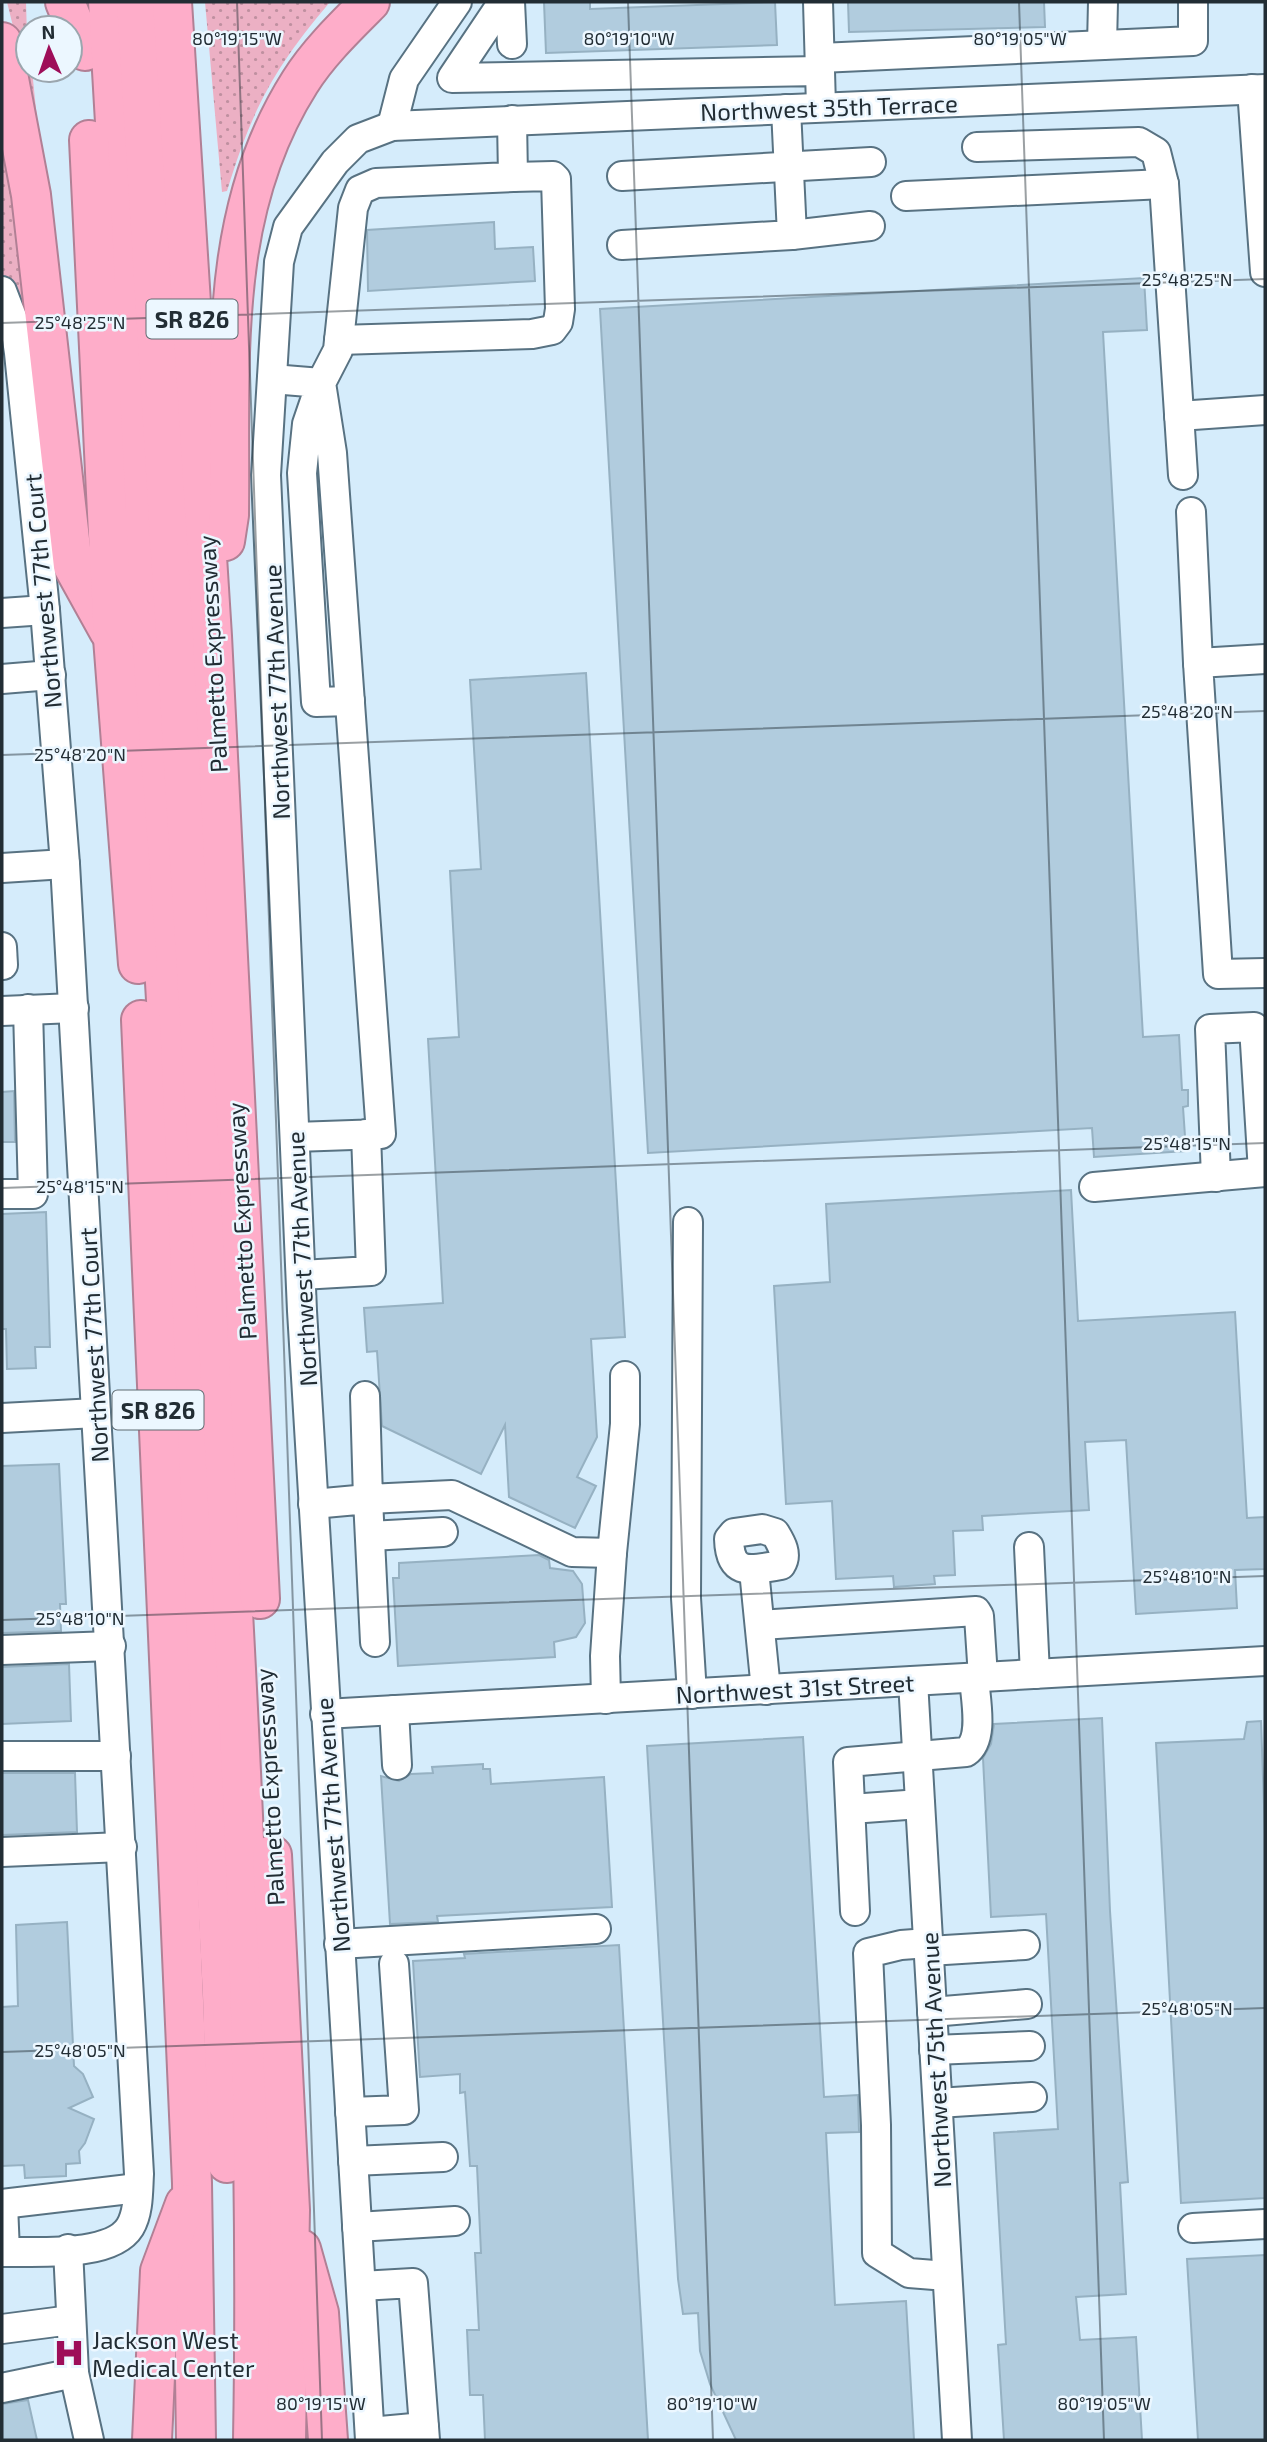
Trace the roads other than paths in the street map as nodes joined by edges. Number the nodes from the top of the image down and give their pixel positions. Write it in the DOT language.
graph roads {
  1 [pos="65,2"];
  2 [pos="81,2"];
  3 [pos="108,2"];
  4 [pos="136,2"];
  5 [pos="172,2"];
  6 [pos="370,2"];
  7 [pos="457,2"];
  8 [pos="503,2"];
  9 [pos="510,2"];
  10 [pos="818,2"];
  11 [pos="1103,2"];
  12 [pos="1194,2"];
  13 [pos="2,42"];
  14 [pos="512,44"];
  15 [pos="1102,45"];
  16 [pos="85,51"];
  17 [pos="820,64"];
  18 [pos="1259,89"];
  19 [pos="1010,99"];
  20 [pos="821,107"];
  21 [pos="786,109"];
  22 [pos="512,120"];
  23 [pos="392,126"];
  24 [pos="1012,146"];
  25 [pos="976,147"];
  26 [pos="872,162"];
  27 [pos="789,166"];
  28 [pos="622,176"];
  29 [pos="513,177"];
  30 [pos="1164,184"];
  31 [pos="906,196"];
  32 [pos="870,226"];
  33 [pos="792,235"];
  34 [pos="622,245"];
  35 [pos="1265,270"];
  36 [pos="3,295"];
  37 [pos="339,340"];
  38 [pos="272,379"];
  39 [pos="321,383"];
  40 [pos="1265,410"];
  41 [pos="1179,416"];
  42 [pos="1183,475"];
  43 [pos="1191,512"];
  44 [pos="45,610"];
  45 [pos="2,613"];
  46 [pos="212,636"];
  47 [pos="113,638"];
  48 [pos="1265,659"];
  49 [pos="1198,663"];
  50 [pos="51,676"];
  51 [pos="2,679"];
  52 [pos="276,700"];
  53 [pos="350,701"];
  54 [pos="316,702"];
  55 [pos="65,864"];
  56 [pos="2,867"];
  57 [pos="2,947"];
  58 [pos="3,965"];
  59 [pos="1265,973"];
  60 [pos="74,1008"];
  61 [pos="15,1010"];
  62 [pos="366,1134"];
  63 [pos="295,1136"];
  64 [pos="1264,1172"];
  65 [pos="1216,1177"];
  66 [pos="1094,1187"];
  67 [pos="2,1194"];
  68 [pos="688,1222"];
  69 [pos="301,1275"];
  70 [pos="625,1376"];
  71 [pos="365,1396"];
  72 [pos="96,1413"];
  73 [pos="2,1418"];
  74 [pos="368,1499"];
  75 [pos="313,1504"];
  76 [pos="443,1532"];
  77 [pos="370,1536"];
  78 [pos="1029,1548"];
  79 [pos="612,1553"];
  80 [pos="754,1570"];
  81 [pos="760,1625"];
  82 [pos="375,1642"];
  83 [pos="111,1646"];
  84 [pos="2,1650"];
  85 [pos="1265,1661"];
  86 [pos="1035,1674"];
  87 [pos="978,1677"];
  88 [pos="913,1681"];
  89 [pos="766,1690"];
  90 [pos="692,1694"];
  91 [pos="606,1699"];
  92 [pos="394,1710"];
  93 [pos="325,1714"];
  94 [pos="2,1740"];
  95 [pos="116,1747"];
  96 [pos="2,1756"];
  97 [pos="918,1756"];
  98 [pos="397,1765"];
  99 [pos="920,1804"];
  100 [pos="851,1809"];
  101 [pos="122,1847"];
  102 [pos="2,1852"];
  103 [pos="855,1911"];
  104 [pos="596,1929"];
  105 [pos="339,1944"];
  106 [pos="1025,1945"];
  107 [pos="929,1947"];
  108 [pos="394,1964"];
  109 [pos="1027,2004"];
  110 [pos="932,2012"];
  111 [pos="1030,2046"];
  112 [pos="934,2050"];
  113 [pos="1032,2097"];
  114 [pos="937,2103"];
  115 [pos="350,2112"];
  116 [pos="443,2157"];
  117 [pos="353,2161"];
  118 [pos="192,2183"];
  119 [pos="138,2188"];
  120 [pos="2,2204"];
  121 [pos="290,2210"];
  122 [pos="456,2221"];
  123 [pos="1265,2224"];
  124 [pos="357,2227"];
  125 [pos="1193,2228"];
  126 [pos="68,2249"];
  127 [pos="3,2252"];
  128 [pos="947,2276"];
  129 [pos="361,2286"];
  130 [pos="71,2320"];
  131 [pos="2,2329"];
  132 [pos="74,2373"];
  133 [pos="2,2388"];
  134 [pos="425,2434"];
  135 [pos="370,2436"];
  136 [pos="89,2440"];
  137 [pos="152,2440"];
  138 [pos="197,2440"];
  139 [pos="231,2440"];
  140 [pos="253,2440"];
  141 [pos="286,2440"];
  142 [pos="328,2440"];
  143 [pos="957,2440"];
  1 -- 16 [label="highway"];
  2 -- 16 [label="highway, SR 826"];
  3 -- 139 [label="highway"];
  4 -- 140 [label="highway"];
  5 -- 46 [label="highway, Palmetto Expressway / SR 826"];
  6 -- 46 [label="highway"];
  7 -- 23 [label="street"];
  8 -- 17 [label="street"];
  9 -- 14 [label="street"];
  10 -- 17 [label="street"];
  11 -- 15 [label="street"];
  12 -- 15 [label="street"];
  13 -- 47 [label="highway"];
  15 -- 17 [label="street"];
  16 -- 47 [label="highway, SR 826"];
  17 -- 20 [label="street"];
  18 -- 19 [label="street, Northwest 35th Terrace"];
  18 -- 35 [label="street"];
  19 -- 20 [label="street, Northwest 35th Terrace"];
  19 -- 24 [label="street"];
  20 -- 21 [label="street, Northwest 35th Terrace"];
  21 -- 22 [label="street, Northwest 35th Terrace"];
  21 -- 27 [label="street"];
  22 -- 23 [label="street, Northwest 35th Terrace"];
  22 -- 29 [label="street"];
  23 -- 38 [label="street, Northwest 77th Avenue"];
  24 -- 25 [label="street"];
  24 -- 30 [label="street"];
  26 -- 27 [label="street"];
  27 -- 28 [label="street"];
  27 -- 33 [label="street"];
  29 -- 37 [label="street"];
  29 -- 37 [label="street"];
  30 -- 31 [label="street"];
  30 -- 41 [label="street"];
  32 -- 33 [label="street"];
  33 -- 34 [label="street"];
  36 -- 44 [label="street, Northwest 77th Court"];
  37 -- 39 [label="street"];
  38 -- 39 [label="street"];
  38 -- 52 [label="street, Northwest 77th Avenue"];
  39 -- 53 [label="street"];
  39 -- 54 [label="street"];
  40 -- 41 [label="street"];
  41 -- 42 [label="street"];
  43 -- 49 [label="street"];
  44 -- 45 [label="street"];
  44 -- 50 [label="street, Northwest 77th Court"];
  46 -- 121 [label="highway, Palmetto Expressway / SR 826"];
  47 -- 118 [label="highway, SR 826"];
  48 -- 49 [label="street"];
  49 -- 59 [label="street"];
  50 -- 51 [label="street"];
  50 -- 55 [label="street, Northwest 77th Court"];
  52 -- 54 [label="street"];
  52 -- 63 [label="street, Northwest 77th Avenue"];
  53 -- 54 [label="street"];
  53 -- 62 [label="street"];
  55 -- 56 [label="street"];
  55 -- 60 [label="street, Northwest 77th Court"];
  57 -- 58 [label="street"];
  60 -- 61 [label="street"];
  60 -- 72 [label="street, Northwest 77th Court"];
  61 -- 67 [label="street"];
  62 -- 63 [label="street"];
  62 -- 69 [label="street"];
  63 -- 69 [label="street, Northwest 77th Avenue"];
  64 -- 65 [label="street"];
  64 -- 65 [label="street"];
  65 -- 66 [label="street"];
  68 -- 90 [label="street"];
  69 -- 75 [label="street, Northwest 77th Avenue"];
  70 -- 79 [label="street"];
  71 -- 74 [label="street"];
  72 -- 73 [label="street"];
  72 -- 83 [label="street, Northwest 77th Court"];
  74 -- 75 [label="street"];
  74 -- 77 [label="street"];
  74 -- 79 [label="street"];
  75 -- 93 [label="street, Northwest 77th Avenue"];
  76 -- 77 [label="street"];
  77 -- 82 [label="street"];
  78 -- 86 [label="street"];
  79 -- 91 [label="street"];
  80 -- 81 [label="street"];
  81 -- 87 [label="street"];
  81 -- 89 [label="street"];
  83 -- 84 [label="street"];
  83 -- 95 [label="street, Northwest 77th Court"];
  85 -- 86 [label="street, Northwest 31st Street"];
  86 -- 87 [label="street, Northwest 31st Street"];
  87 -- 88 [label="street, Northwest 31st Street"];
  87 -- 97 [label="street"];
  88 -- 89 [label="street, Northwest 31st Street"];
  88 -- 97 [label="street, Northwest 75th Avenue"];
  89 -- 90 [label="street, Northwest 31st Street"];
  90 -- 91 [label="street, Northwest 31st Street"];
  91 -- 92 [label="street, Northwest 31st Street"];
  92 -- 93 [label="street, Northwest 31st Street"];
  92 -- 98 [label="street"];
  93 -- 105 [label="street, Northwest 77th Avenue"];
  94 -- 95 [label="street"];
  95 -- 96 [label="street"];
  95 -- 101 [label="street, Northwest 77th Court"];
  97 -- 99 [label="street, Northwest 75th Avenue"];
  97 -- 100 [label="street"];
  99 -- 100 [label="street"];
  99 -- 107 [label="street, Northwest 75th Avenue"];
  100 -- 103 [label="street"];
  101 -- 102 [label="street"];
  101 -- 119 [label="street, Northwest 77th Court"];
  104 -- 105 [label="street"];
  105 -- 115 [label="street, Northwest 77th Avenue"];
  106 -- 107 [label="street"];
  107 -- 110 [label="street, Northwest 75th Avenue"];
  107 -- 128 [label="street"];
  108 -- 115 [label="street"];
  109 -- 110 [label="street"];
  110 -- 112 [label="street, Northwest 75th Avenue"];
  111 -- 112 [label="street"];
  112 -- 114 [label="street, Northwest 75th Avenue"];
  113 -- 114 [label="street"];
  114 -- 128 [label="street, Northwest 75th Avenue"];
  115 -- 117 [label="street, Northwest 77th Avenue"];
  116 -- 117 [label="street"];
  117 -- 124 [label="street, Northwest 77th Avenue"];
  118 -- 137 [label="highway"];
  118 -- 138 [label="highway, SR 826"];
  119 -- 120 [label="street"];
  119 -- 126 [label="street, Northwest 77th Court"];
  120 -- 127 [label="street"];
  121 -- 141 [label="highway, Palmetto Expressway / SR 826"];
  121 -- 142 [label="highway"];
  122 -- 124 [label="street"];
  123 -- 125 [label="street"];
  124 -- 129 [label="street, Northwest 77th Avenue"];
  126 -- 127 [label="street"];
  126 -- 130 [label="street"];
  128 -- 143 [label="street, Northwest 75th Avenue"];
  129 -- 134 [label="street"];
  129 -- 135 [label="street, Northwest 77th Avenue"];
  130 -- 131 [label="street"];
  130 -- 132 [label="street"];
  132 -- 133 [label="street"];
  132 -- 136 [label="street"];
  134 -- 135 [label="street"];
}
